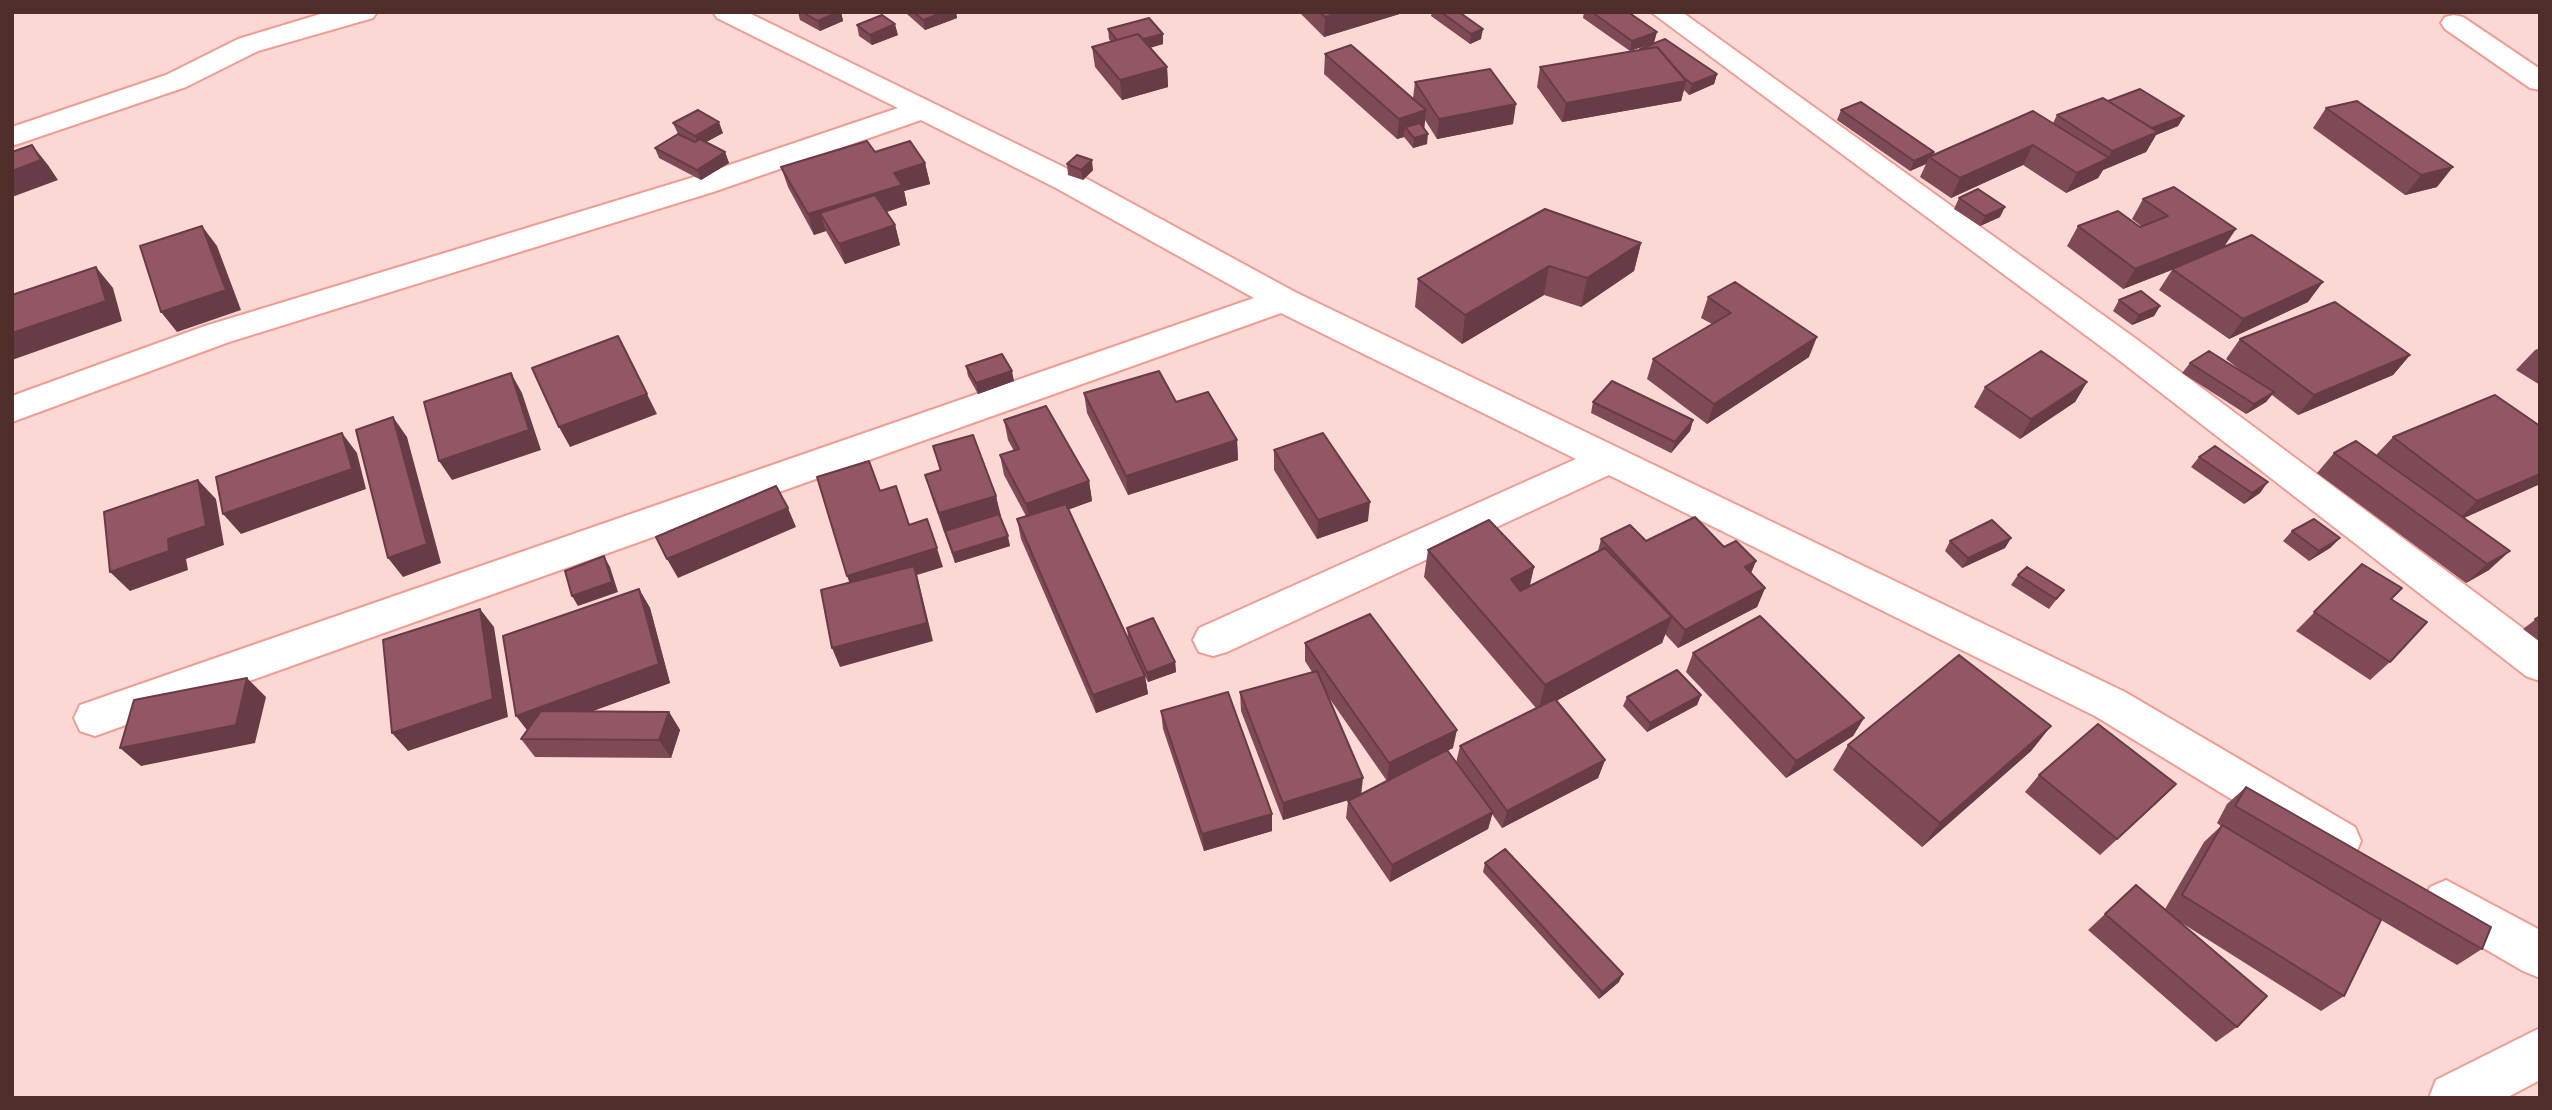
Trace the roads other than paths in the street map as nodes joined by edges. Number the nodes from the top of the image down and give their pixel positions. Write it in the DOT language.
graph roads {
  1 [pos="364,12"];
  2 [pos="726,12"];
  3 [pos="1676,14"];
  4 [pos="2454,23"];
  5 [pos="2540,82"];
  6 [pos="921,110"];
  7 [pos="12,136"];
  8 [pos="1283,300"];
  9 [pos="12,410"];
  10 [pos="1608,460"];
  11 [pos="1213,640"];
  12 [pos="2540,664"];
  13 [pos="95,718"];
  14 [pos="2364,856"];
  15 [pos="2422,889"];
  16 [pos="2540,955"];
  17 [pos="2540,1053"];
  18 [pos="2454,1098"];
  1 -- 7 [label="street"];
  2 -- 6 [label="street"];
  3 -- 12 [label="street"];
  4 -- 5 [label="street"];
  6 -- 8 [label="street"];
  6 -- 9 [label="street"];
  8 -- 10 [label="street"];
  8 -- 13 [label="street"];
  10 -- 11 [label="street"];
  10 -- 14 [label="street"];
  15 -- 16 [label="street"];
  17 -- 18 [label="street"];
}
